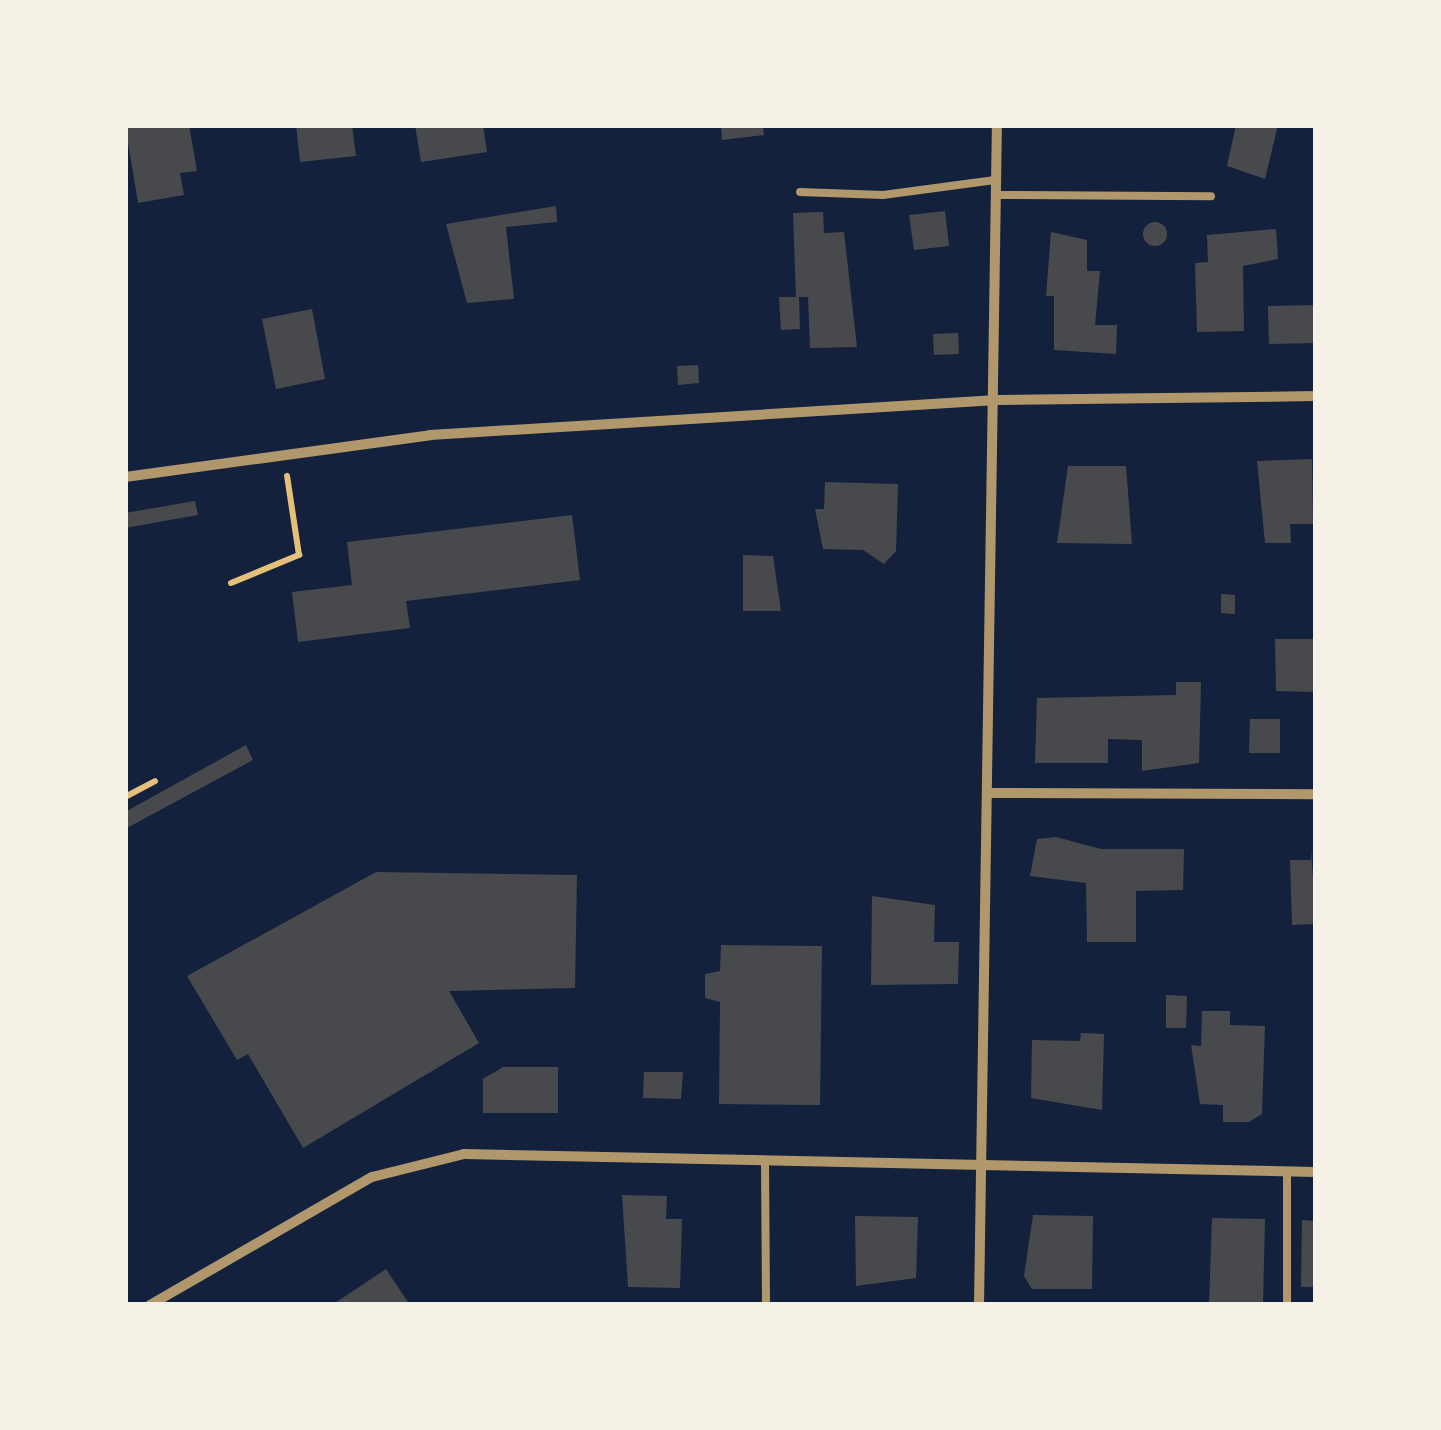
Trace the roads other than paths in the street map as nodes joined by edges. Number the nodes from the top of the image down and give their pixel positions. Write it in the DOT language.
graph roads {
  1 [pos="997,125"];
  2 [pos="995,180"];
  3 [pos="800,192"];
  4 [pos="995,195"];
  5 [pos="1211,196"];
  6 [pos="1316,396"];
  7 [pos="997,400"];
  8 [pos="125,477"];
  9 [pos="986,794"];
  10 [pos="1316,794"];
  11 [pos="766,1160"];
  12 [pos="981,1164"];
  13 [pos="1287,1171"];
  14 [pos="1316,1172"];
  15 [pos="150,1305"];
  16 [pos="766,1305"];
  17 [pos="979,1305"];
  18 [pos="1287,1305"];
  1 -- 2 [label="street"];
  2 -- 3 [label="lane"];
  2 -- 4 [label="street"];
  4 -- 5 [label="lane"];
  4 -- 7 [label="street"];
  6 -- 7 [label="street"];
  7 -- 8 [label="street"];
  7 -- 9 [label="street"];
  9 -- 10 [label="street"];
  9 -- 12 [label="street"];
  11 -- 12 [label="street"];
  11 -- 15 [label="street"];
  11 -- 16 [label="lane"];
  12 -- 13 [label="street"];
  12 -- 17 [label="street"];
  13 -- 14 [label="street"];
  13 -- 18 [label="lane"];
}
